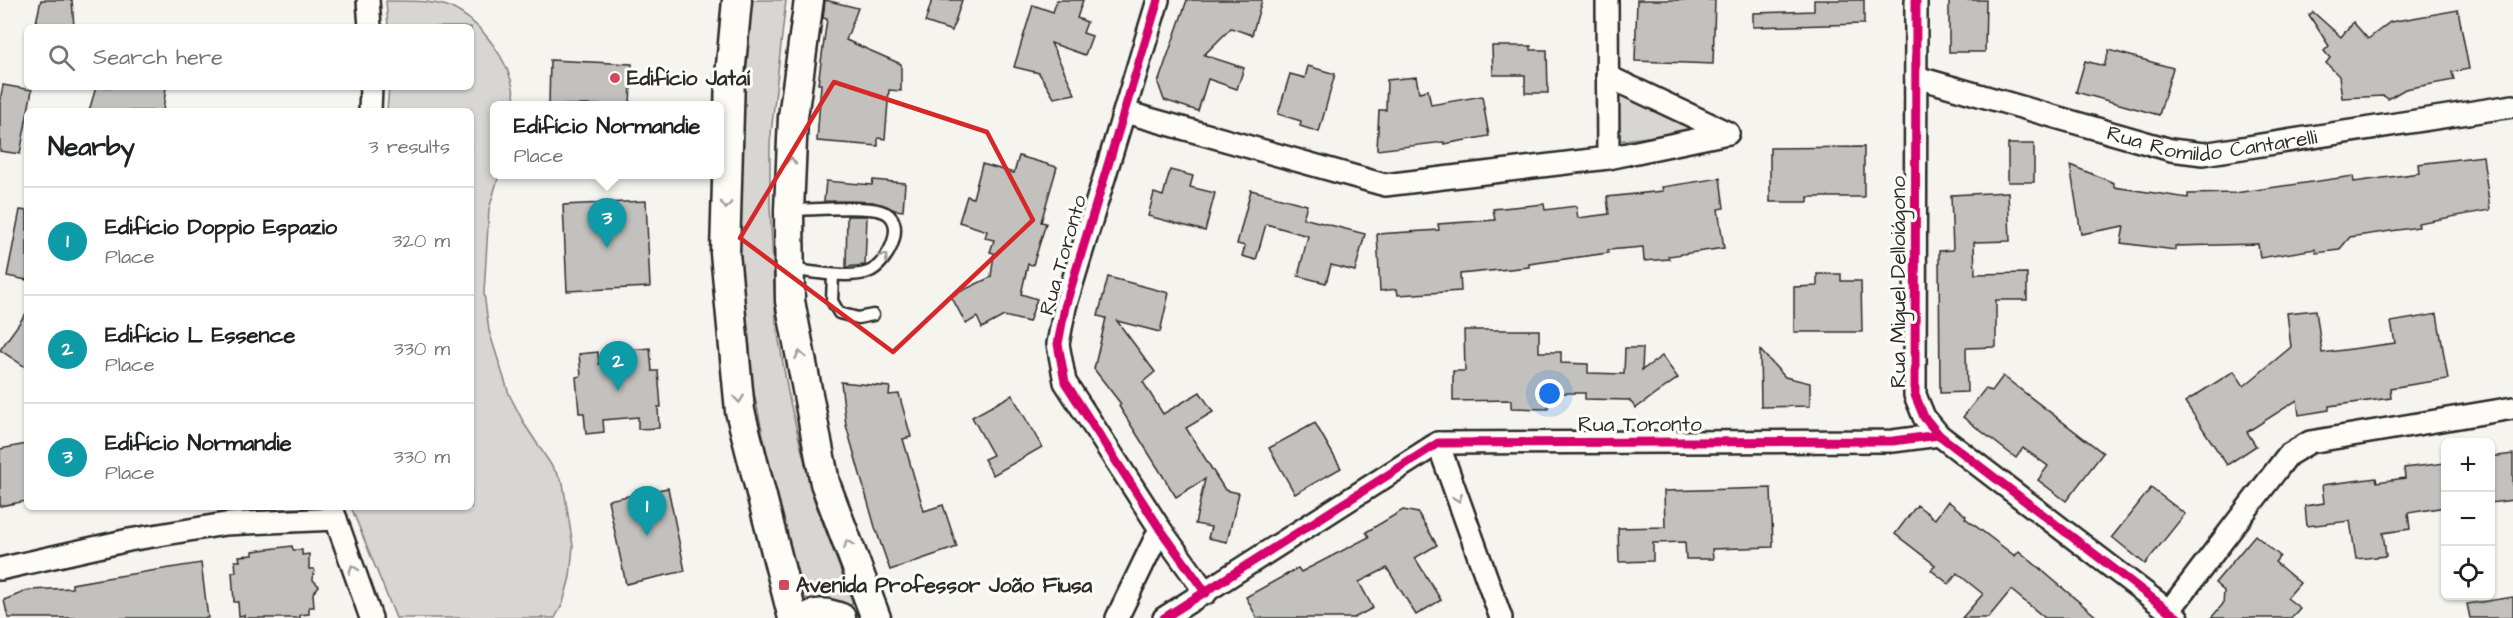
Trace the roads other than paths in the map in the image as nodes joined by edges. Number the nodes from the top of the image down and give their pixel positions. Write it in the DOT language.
graph roads {
  1 [pos="368,0"];
  2 [pos="738,0"];
  3 [pos="809,0"];
  4 [pos="1158,0"];
  5 [pos="1607,0"];
  6 [pos="1916,0"];
  7 [pos="370,24"];
  8 [pos="1607,76"];
  9 [pos="1916,77"];
  10 [pos="371,90"];
  11 [pos="2513,106"];
  12 [pos="370,108"];
  13 [pos="1125,112"];
  14 [pos="1608,158"];
  15 [pos="789,210"];
  16 [pos="790,269"];
  17 [pos="834,275"];
  18 [pos="873,315"];
  19 [pos="2513,408"];
  20 [pos="1939,435"];
  21 [pos="1438,443"];
  22 [pos="238,510"];
  23 [pos="261,510"];
  24 [pos="334,513"];
  25 [pos="275,522"];
  26 [pos="225,524"];
  27 [pos="1160,529"];
  28 [pos="0,569"];
  29 [pos="1206,593"];
  30 [pos="2174,614"];
  31 [pos="371,618"];
  32 [pos="793,618"];
  33 [pos="807,618"];
  34 [pos="841,618"];
  35 [pos="876,618"];
  36 [pos="1117,618"];
  37 [pos="1164,618"];
  38 [pos="1501,618"];
  1 -- 7 [label="street"];
  2 -- 32 [label="main road, one-way"];
  15 -- 3 [label="main road, one-way"];
  4 -- 13 [label="street, Rua Toronto"];
  5 -- 8 [label="street"];
  6 -- 9 [label="street, Rua Miguel Delloiágono"];
  8 -- 14 [label="street"];
  8 -- 14 [label="street"];
  9 -- 11 [label="street, Rua Romildo Cantarelli"];
  9 -- 20 [label="street, Rua Miguel Delloiágono"];
  10 -- 12 [label="street"];
  13 -- 14 [label="street"];
  13 -- 27 [label="street, Rua Toronto"];
  15 -- 16 [label="main road"];
  17 -- 15 [label="lane, one-way"];
  16 -- 17 [label="lane"];
  35 -- 16 [label="main road, one-way"];
  17 -- 18 [label="lane"];
  19 -- 30 [label="street"];
  20 -- 21 [label="street, Rua Toronto"];
  20 -- 30 [label="street, Rua Miguel Delloiágono"];
  21 -- 29 [label="street"];
  21 -- 38 [label="street, one-way"];
  22 -- 26 [label="street"];
  23 -- 25 [label="street"];
  24 -- 25 [label="street"];
  31 -- 24 [label="street, one-way"];
  25 -- 26 [label="street"];
  26 -- 28 [label="street"];
  27 -- 29 [label="street, Rua Toronto"];
  27 -- 36 [label="street"];
  29 -- 37 [label="street"];
  33 -- 34 [label="main road"];
}
